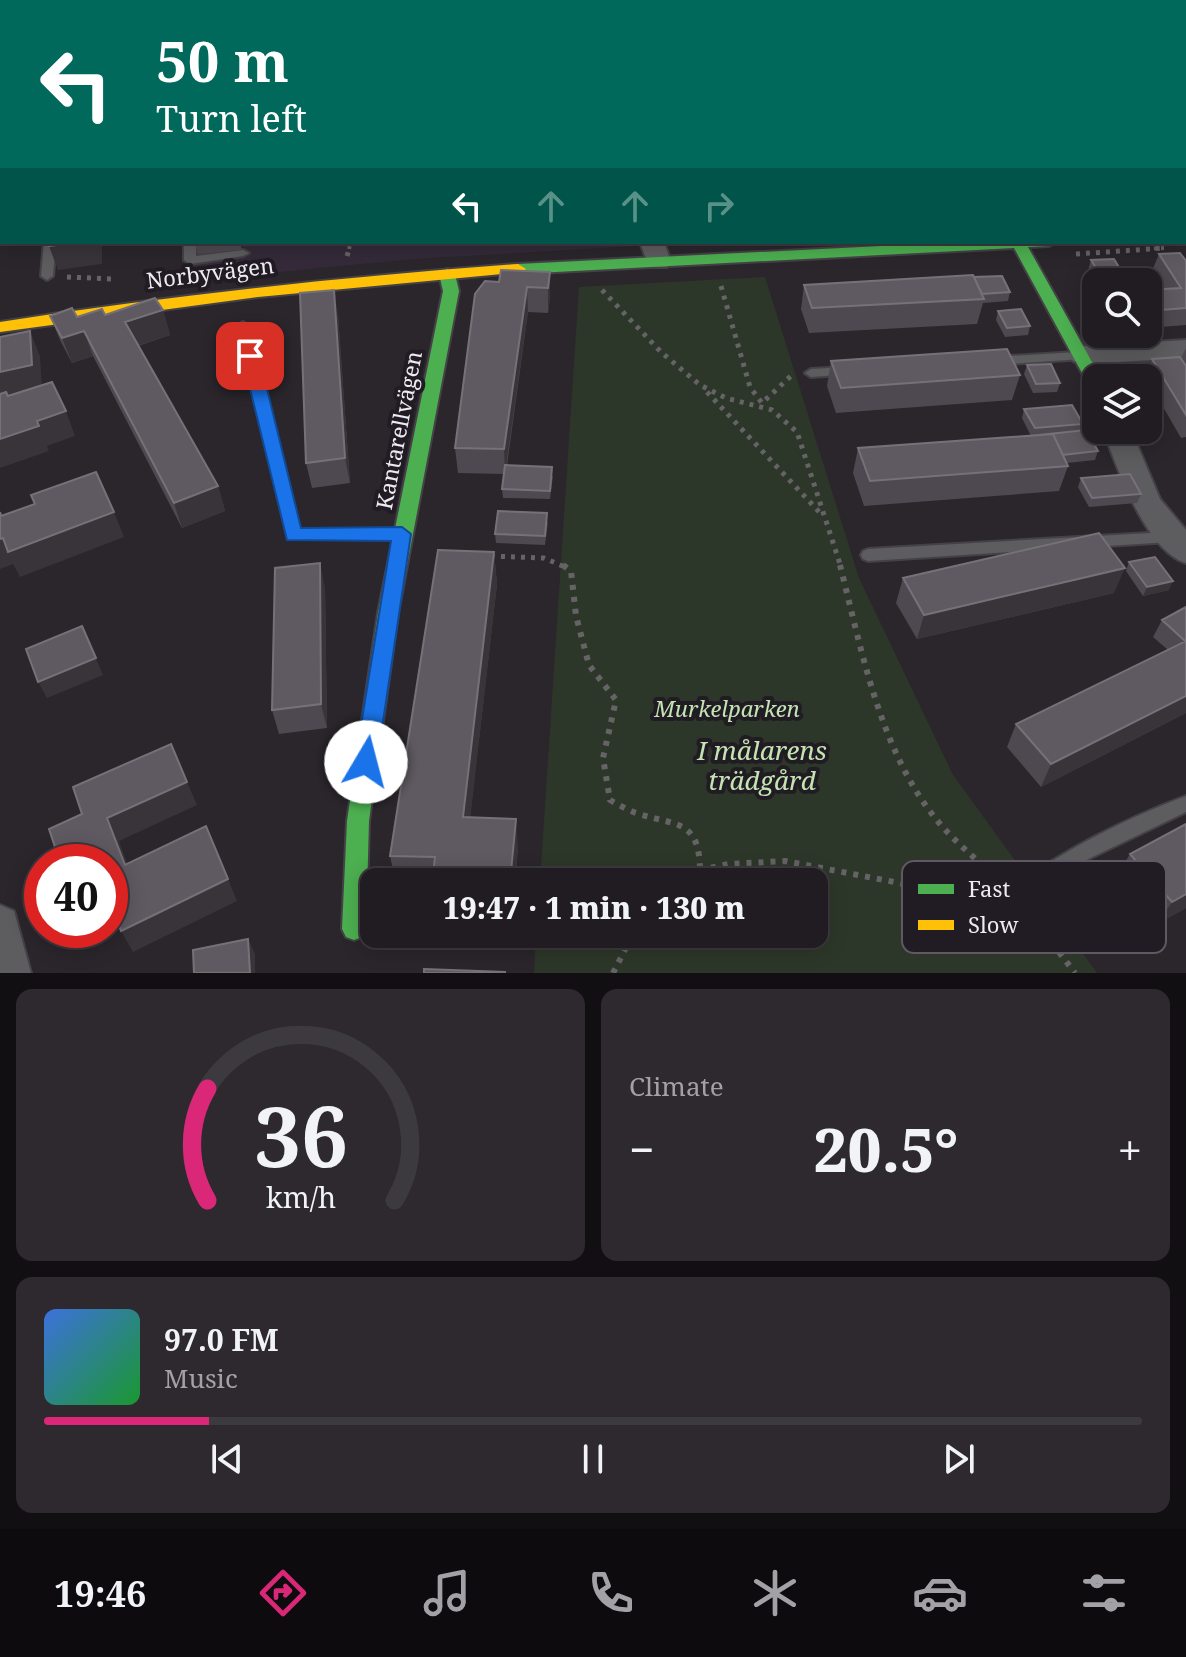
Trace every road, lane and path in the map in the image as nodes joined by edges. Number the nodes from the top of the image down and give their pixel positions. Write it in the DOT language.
graph roads {
  1 [pos="50,244"];
  2 [pos="190,244"];
  3 [pos="350,244"];
  4 [pos="978,244"];
  5 [pos="1019,244"];
  6 [pos="655,252"];
  7 [pos="243,253"];
  8 [pos="347,256"];
  9 [pos="447,274"];
  10 [pos="47,276"];
  11 [pos="126,279"];
  12 [pos="719,281"];
  13 [pos="596,283"];
  14 [pos="243,326"];
  15 [pos="0,327"];
  16 [pos="1186,349"];
  17 [pos="1083,355"];
  18 [pos="977,362"];
  19 [pos="1087,364"];
  20 [pos="856,370"];
  21 [pos="811,373"];
  22 [pos="701,386"];
  23 [pos="762,403"];
  24 [pos="1123,444"];
  25 [pos="826,520"];
  26 [pos="402,534"];
  27 [pos="1182,541"];
  28 [pos="868,555"];
  29 [pos="475,556"];
  30 [pos="1186,804"];
  31 [pos="978,861"];
  32 [pos="1070,861"];
  33 [pos="700,868"];
  34 [pos="709,868"];
  35 [pos="827,868"];
  36 [pos="828,868"];
  37 [pos="902,883"];
  38 [pos="0,924"];
  39 [pos="354,929"];
  40 [pos="626,948"];
  41 [pos="1059,953"];
  42 [pos="11,973"];
  43 [pos="613,973"];
  44 [pos="1075,973"];
  1 -- 10 [label="lane"];
  2 -- 7 [label="lane"];
  3 -- 8 [label="path"];
  4 -- 6 [label="street, Norbyvägen"];
  5 -- 17 [label="street"];
  6 -- 9 [label="street, Norbyvägen"];
  9 -- 15 [label="street, Norbyvägen"];
  9 -- 26 [label="street, Kantarellvägen"];
  10 -- 11 [label="path"];
  12 -- 23 [label="path"];
  13 -- 22 [label="path"];
  14 -- 26 [label="lane"];
  16 -- 17 [label="street"];
  17 -- 18 [label="lane"];
  17 -- 19 [label="street"];
  20 -- 21 [label="lane"];
  21 -- 23 [label="path"];
  22 -- 23 [label="path"];
  22 -- 25 [label="path"];
  23 -- 25 [label="path"];
  24 -- 27 [label="street"];
  25 -- 31 [label="path"];
  26 -- 39 [label="street, Kantarellvägen"];
  27 -- 28 [label="lane"];
  29 -- 33 [label="path"];
  30 -- 32 [label="lane"];
  34 -- 35 [label="path"];
  36 -- 37 [label="path"];
  38 -- 42 [label="street"];
  40 -- 43 [label="path"];
  41 -- 44 [label="path"];
}
